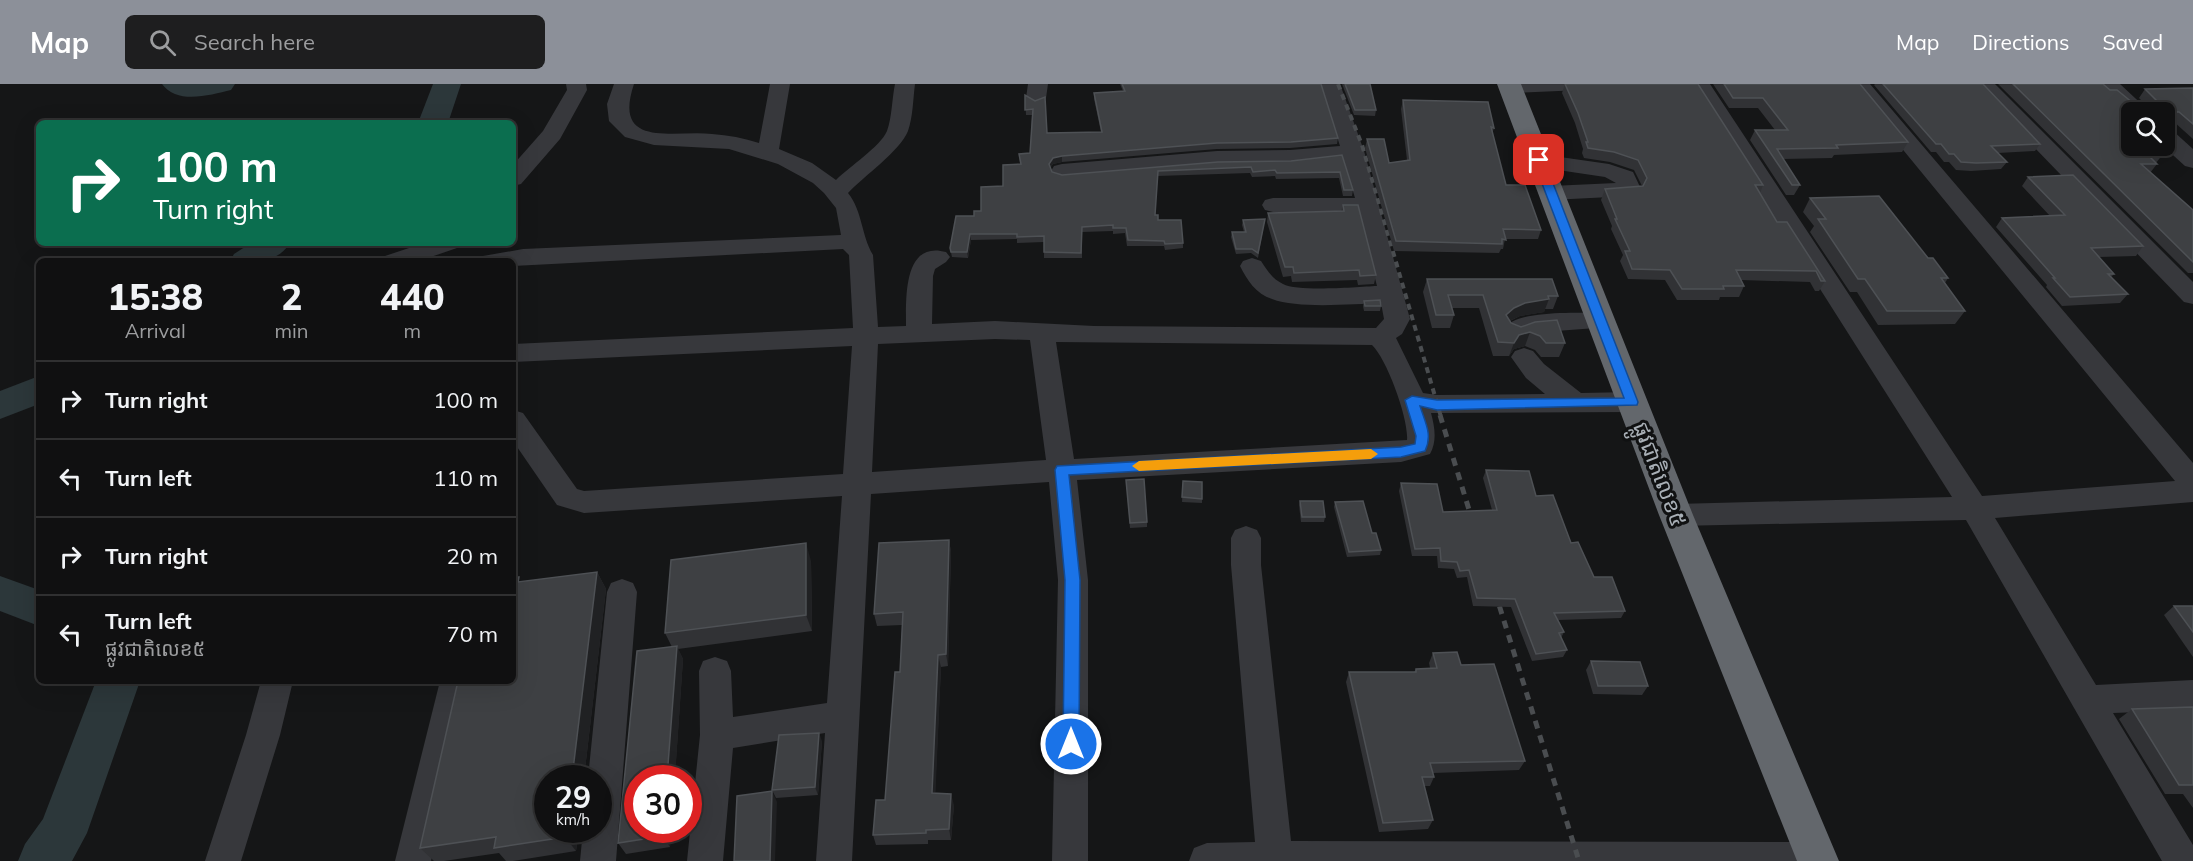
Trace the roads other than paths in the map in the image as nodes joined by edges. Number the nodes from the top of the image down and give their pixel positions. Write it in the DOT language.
graph roads {
  1 [pos="576,84"];
  2 [pos="624,84"];
  3 [pos="780,84"];
  4 [pos="905,84"];
  5 [pos="1330,84"];
  6 [pos="1582,84"];
  7 [pos="1700,84"];
  8 [pos="1859,84"];
  9 [pos="1983,84"];
  10 [pos="2108,84"];
  11 [pos="1510,85"];
  12 [pos="2129,102"];
  13 [pos="2175,145"];
  14 [pos="768,151"];
  15 [pos="1353,151"];
  16 [pos="1539,160"];
  17 [pos="2193,161"];
  18 [pos="1062,171"];
  19 [pos="516,176"];
  20 [pos="1551,192"];
  21 [pos="835,194"];
  22 [pos="1273,205"];
  23 [pos="1368,206"];
  24 [pos="855,245"];
  25 [pos="441,246"];
  26 [pos="938,257"];
  27 [pos="410,258"];
  28 [pos="515,258"];
  29 [pos="1252,266"];
  30 [pos="1391,294"];
  31 [pos="2193,296"];
  32 [pos="1600,321"];
  33 [pos="1517,329"];
  34 [pos="1042,331"];
  35 [pos="919,333"];
  36 [pos="866,335"];
  37 [pos="1380,337"];
  38 [pos="516,353"];
  39 [pos="1524,357"];
  40 [pos="1412,400"];
  41 [pos="1632,402"];
  42 [pos="1575,403"];
  43 [pos="516,424"];
  44 [pos="1062,470"];
  45 [pos="2193,483"];
  46 [pos="857,485"];
  47 [pos="2193,491"];
  48 [pos="1974,508"];
  49 [pos="1676,515"];
  50 [pos="1246,538"];
  51 [pos="622,592"];
  52 [pos="715,671"];
  53 [pos="276,684"];
  54 [pos="455,684"];
  55 [pos="2193,695"];
  56 [pos="2088,700"];
  57 [pos="843,716"];
  58 [pos="717,735"];
  59 [pos="1275,860"];
  60 [pos="1817,860"];
  61 [pos="223,861"];
  62 [pos="413,861"];
  63 [pos="598,861"];
  64 [pos="705,861"];
  65 [pos="834,861"];
  66 [pos="1070,861"];
  67 [pos="1208,861"];
  68 [pos="2182,861"];
  1 -- 19 [label="street"];
  2 -- 14 [label="street"];
  3 -- 14 [label="street"];
  4 -- 21 [label="street"];
  5 -- 15 [label="street"];
  6 -- 11 [label="street"];
  7 -- 48 [label="street"];
  8 -- 45 [label="street"];
  9 -- 31 [label="street"];
  10 -- 12 [label="street"];
  11 -- 16 [label="highway, ផ្លូវជាតិលេខ៥"];
  13 -- 17 [label="street"];
  14 -- 21 [label="street"];
  15 -- 18 [label="street"];
  15 -- 23 [label="street"];
  16 -- 20 [label="highway, ផ្លូវជាតិលេខ៥"];
  16 -- 20 [label="street"];
  20 -- 32 [label="highway, ផ្លូវជាតិលេខ៥"];
  21 -- 24 [label="street"];
  22 -- 23 [label="street"];
  23 -- 30 [label="street"];
  24 -- 28 [label="street"];
  24 -- 36 [label="street"];
  25 -- 27 [label="street"];
  26 -- 35 [label="street"];
  29 -- 30 [label="street"];
  30 -- 37 [label="street"];
  32 -- 33 [label="street"];
  32 -- 41 [label="highway, ផ្លូវជាតិលេខ៥"];
  34 -- 35 [label="street"];
  34 -- 37 [label="street"];
  34 -- 44 [label="street"];
  35 -- 36 [label="street"];
  36 -- 38 [label="street"];
  36 -- 46 [label="street"];
  37 -- 40 [label="street"];
  39 -- 42 [label="street"];
  40 -- 42 [label="street"];
  40 -- 44 [label="street"];
  41 -- 42 [label="street"];
  41 -- 49 [label="highway, ផ្លូវជាតិលេខ៥"];
  43 -- 46 [label="street"];
  44 -- 46 [label="street"];
  44 -- 66 [label="street"];
  46 -- 57 [label="street"];
  47 -- 48 [label="street"];
  48 -- 49 [label="street"];
  48 -- 56 [label="street"];
  49 -- 60 [label="highway, ផ្លូវជាតិលេខ៥"];
  50 -- 59 [label="street"];
  51 -- 63 [label="street"];
  52 -- 58 [label="street"];
  53 -- 61 [label="street"];
  54 -- 62 [label="street"];
  55 -- 56 [label="street"];
  56 -- 68 [label="street"];
  57 -- 58 [label="street"];
  57 -- 65 [label="street"];
  58 -- 64 [label="street"];
  59 -- 60 [label="street"];
  59 -- 67 [label="street"];
}
